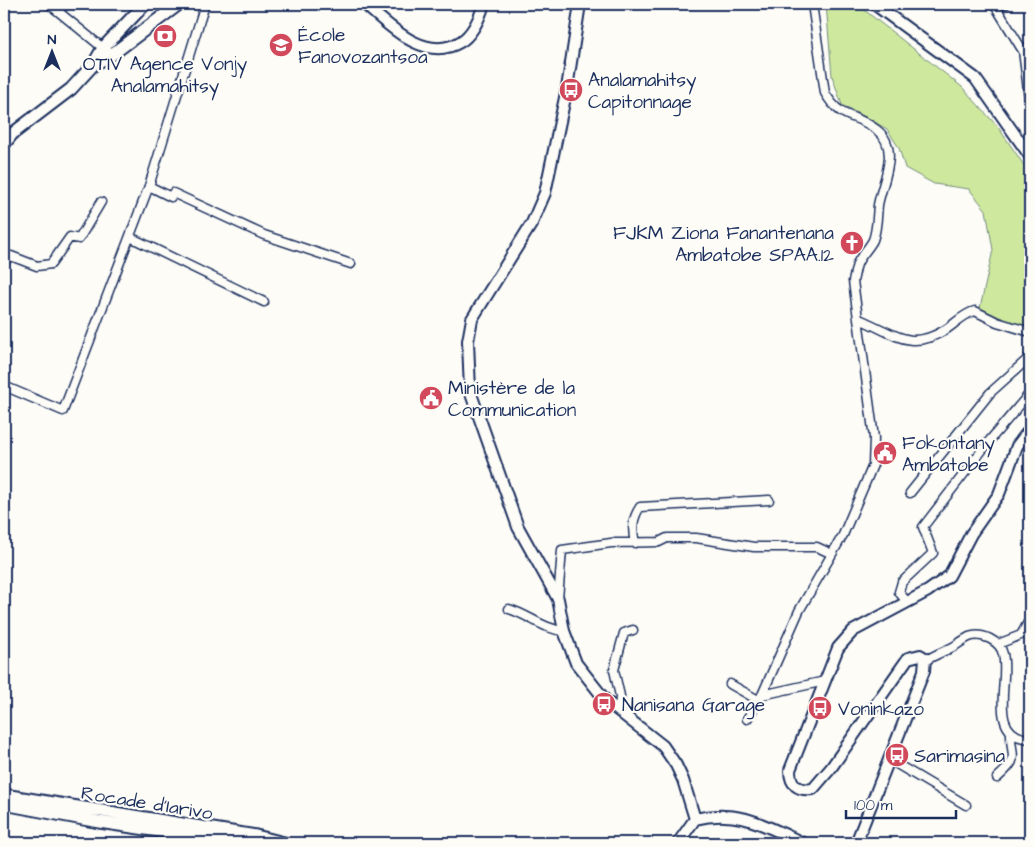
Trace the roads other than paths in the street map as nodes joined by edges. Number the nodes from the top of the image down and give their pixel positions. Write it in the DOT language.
graph roads {
  1 [pos="49,4"];
  2 [pos="67,4"];
  3 [pos="179,4"];
  4 [pos="205,4"];
  5 [pos="364,4"];
  6 [pos="484,4"];
  7 [pos="580,4"];
  8 [pos="812,4"];
  9 [pos="874,4"];
  10 [pos="995,4"];
  11 [pos="1006,4"];
  12 [pos="143,6"];
  13 [pos="57,10"];
  14 [pos="156,22"];
  15 [pos="123,26"];
  16 [pos="134,38"];
  17 [pos="107,51"];
  18 [pos="1030,106"];
  19 [pos="4,144"];
  20 [pos="1030,156"];
  21 [pos="149,186"];
  22 [pos="101,202"];
  23 [pos="130,238"];
  24 [pos="4,261"];
  25 [pos="351,264"];
  26 [pos="264,302"];
  27 [pos="859,319"];
  28 [pos="1030,332"];
  29 [pos="1030,357"];
  30 [pos="4,386"];
  31 [pos="1030,392"];
  32 [pos="1030,429"];
  33 [pos="910,493"];
  34 [pos="769,500"];
  35 [pos="635,543"];
  36 [pos="832,554"];
  37 [pos="558,599"];
  38 [pos="907,602"];
  39 [pos="509,609"];
  40 [pos="1030,619"];
  41 [pos="633,630"];
  42 [pos="564,631"];
  43 [pos="998,644"];
  44 [pos="925,661"];
  45 [pos="825,681"];
  46 [pos="730,684"];
  47 [pos="760,697"];
  48 [pos="619,711"];
  49 [pos="747,719"];
  50 [pos="1011,732"];
  51 [pos="1030,738"];
  52 [pos="890,760"];
  53 [pos="997,778"];
  54 [pos="4,796"];
  55 [pos="4,804"];
  56 [pos="966,805"];
  57 [pos="695,819"];
  58 [pos="240,843"];
  59 [pos="284,843"];
  60 [pos="678,843"];
  61 [pos="803,843"];
  62 [pos="856,843"];
  1 -- 13 [label="street"];
  2 -- 13 [label="street"];
  3 -- 14 [label="main road"];
  4 -- 21 [label="street"];
  5 -- 6 [label="street"];
  7 -- 37 [label="street"];
  8 -- 27 [label="street"];
  9 -- 20 [label="street"];
  10 -- 11 [label="street"];
  10 -- 18 [label="street"];
  12 -- 14 [label="main road"];
  12 -- 15 [label="main road"];
  13 -- 17 [label="street"];
  14 -- 16 [label="main road"];
  15 -- 16 [label="main road"];
  15 -- 17 [label="main road"];
  16 -- 17 [label="main road"];
  17 -- 19 [label="main road"];
  21 -- 23 [label="street"];
  21 -- 25 [label="street"];
  22 -- 24 [label="street"];
  23 -- 26 [label="street"];
  23 -- 30 [label="street"];
  27 -- 28 [label="street"];
  27 -- 36 [label="street"];
  29 -- 33 [label="street"];
  31 -- 38 [label="street"];
  32 -- 38 [label="street"];
  34 -- 35 [label="street"];
  35 -- 36 [label="street"];
  35 -- 37 [label="street"];
  36 -- 47 [label="street"];
  37 -- 42 [label="street"];
  38 -- 45 [label="street"];
  39 -- 42 [label="street"];
  40 -- 43 [label="street"];
  41 -- 48 [label="street"];
  42 -- 48 [label="street"];
  43 -- 44 [label="street"];
  43 -- 50 [label="street"];
  44 -- 45 [label="street"];
  44 -- 52 [label="street"];
  45 -- 47 [label="street"];
  46 -- 47 [label="street"];
  47 -- 49 [label="street"];
  48 -- 57 [label="street"];
  50 -- 51 [label="street"];
  50 -- 53 [label="street"];
  52 -- 56 [label="street"];
  52 -- 62 [label="street"];
  54 -- 59 [label="main road, Rocade d'Iarivo"];
  55 -- 58 [label="main road, Rocade d'Iarivo"];
  57 -- 60 [label="street"];
  57 -- 61 [label="street"];
}
